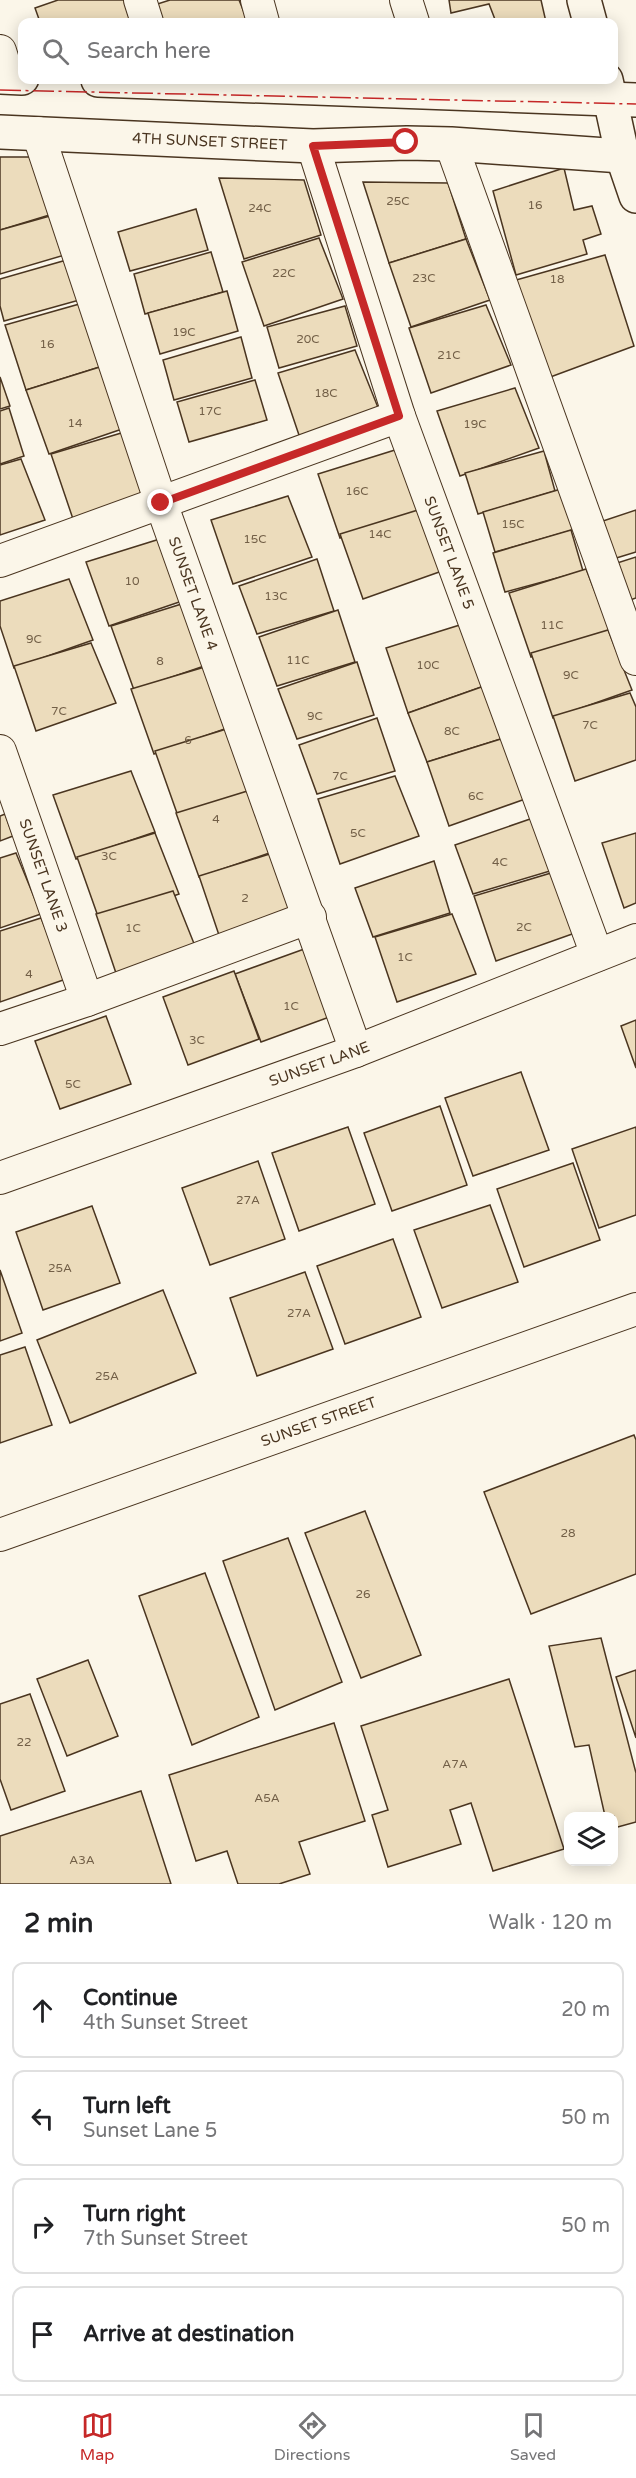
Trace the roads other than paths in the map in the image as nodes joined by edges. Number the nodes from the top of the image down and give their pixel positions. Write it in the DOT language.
graph roads {
  1 [pos="140,0"];
  2 [pos="257,0"];
  3 [pos="406,0"];
  4 [pos="584,0"];
  5 [pos="146,18"];
  6 [pos="262,18"];
  7 [pos="412,18"];
  8 [pos="589,18"];
  9 [pos="316,84"];
  10 [pos="425,87"];
  11 [pos="617,93"];
  12 [pos="0,132"];
  13 [pos="38,133"];
  14 [pos="406,142"];
  15 [pos="451,144"];
  16 [pos="313,146"];
  17 [pos="630,158"];
  18 [pos="636,196"];
  19 [pos="399,416"];
  20 [pos="161,503"];
  21 [pos="0,561"];
  22 [pos="636,659"];
  23 [pos="0,751"];
  24 [pos="310,917"];
  25 [pos="636,940"];
  26 [pos="597,955"];
  27 [pos="87,1000"];
  28 [pos="0,1029"];
  29 [pos="356,1051"];
  30 [pos="0,1178"];
  31 [pos="636,1309"];
  32 [pos="0,1535"];
  1 -- 5 [label="street"];
  2 -- 6 [label="street"];
  3 -- 7 [label="street"];
  4 -- 8 [label="street"];
  9 -- 10 [label="street"];
  10 -- 11 [label="street"];
  10 -- 14 [label="street"];
  11 -- 17 [label="street"];
  12 -- 13 [label="street, 4TH SUNSET STREET"];
  13 -- 16 [label="street, 4TH SUNSET STREET"];
  13 -- 20 [label="street, SUNSET LANE 4"];
  14 -- 15 [label="street, 4TH SUNSET STREET"];
  14 -- 16 [label="street, 4TH SUNSET STREET"];
  15 -- 17 [label="street, 4TH SUNSET STREET"];
  15 -- 22 [label="street"];
  16 -- 19 [label="street, SUNSET LANE 5"];
  17 -- 18 [label="street"];
  19 -- 20 [label="street"];
  19 -- 26 [label="street, SUNSET LANE 5"];
  20 -- 21 [label="street"];
  20 -- 24 [label="street, SUNSET LANE 4"];
  23 -- 27 [label="street, SUNSET LANE 3"];
  24 -- 27 [label="street"];
  24 -- 29 [label="street, SUNSET LANE 4"];
  25 -- 26 [label="street, SUNSET LANE"];
  26 -- 29 [label="street, SUNSET LANE"];
  27 -- 28 [label="street"];
  29 -- 30 [label="street, SUNSET LANE"];
  31 -- 32 [label="street, SUNSET STREET"];
}
